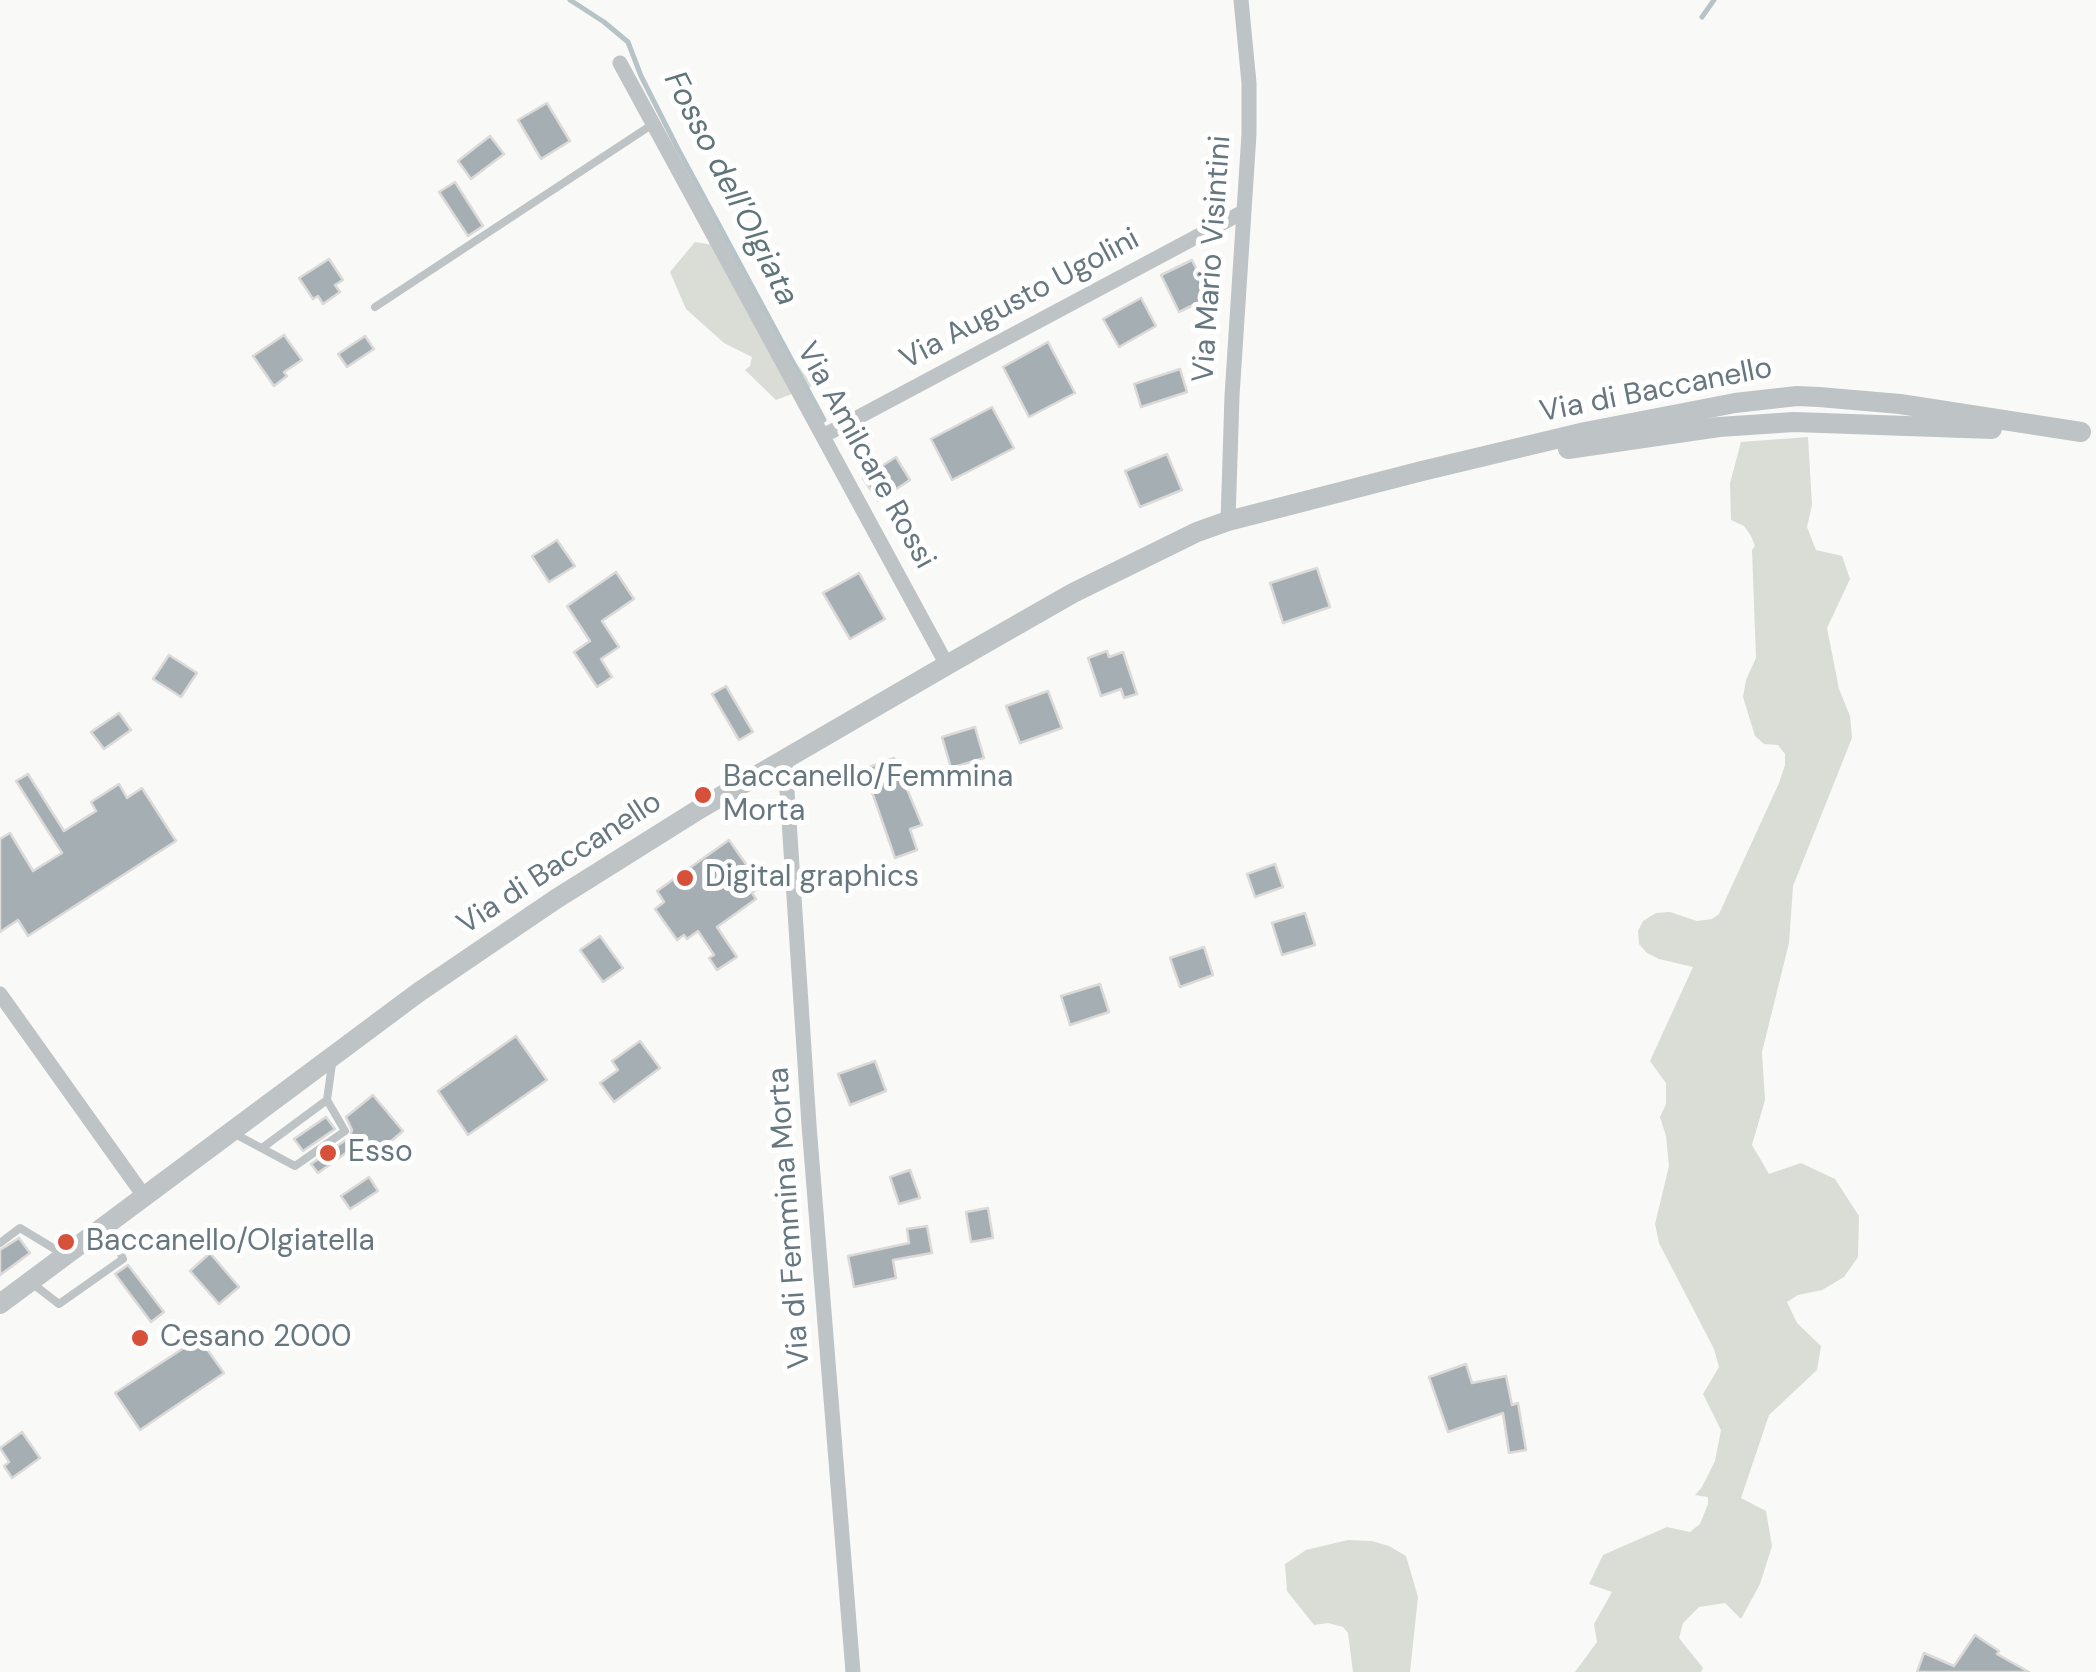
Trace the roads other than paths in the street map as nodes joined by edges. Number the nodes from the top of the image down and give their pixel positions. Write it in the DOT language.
graph roads {
  1 [pos="1242,0"];
  2 [pos="620,63"];
  3 [pos="654,124"];
  4 [pos="1244,212"];
  5 [pos="375,307"];
  6 [pos="2088,432"];
  7 [pos="822,436"];
  8 [pos="1422,471"];
  9 [pos="1228,521"];
  10 [pos="947,665"];
  11 [pos="785,760"];
  12 [pos="0,994"];
  13 [pos="333,1056"];
  14 [pos="327,1100"];
  15 [pos="231,1132"];
  16 [pos="262,1148"];
  17 [pos="144,1196"];
  18 [pos="108,1223"];
  19 [pos="0,1243"];
  20 [pos="64,1255"];
  21 [pos="30,1281"];
  22 [pos="0,1304"];
  23 [pos="853,1672"];
  1 -- 4 [label="street, Via Mario Visintini"];
  2 -- 3 [label="street, Via Amilcare Rossi"];
  3 -- 5 [label="lane"];
  3 -- 7 [label="street, Via Amilcare Rossi"];
  4 -- 7 [label="street, Via Augusto Ugolini"];
  4 -- 9 [label="street, Via Mario Visintini"];
  6 -- 8 [label="street, Via di Baccanello"];
  6 -- 8 [label="street, Via di Baccanello"];
  7 -- 10 [label="street, Via Amilcare Rossi"];
  8 -- 9 [label="street, Via di Baccanello"];
  9 -- 10 [label="street, Via di Baccanello"];
  10 -- 11 [label="street, Via di Baccanello"];
  11 -- 13 [label="street, Via di Baccanello"];
  11 -- 23 [label="street, Via di Femmina Morta"];
  12 -- 17 [label="street"];
  13 -- 14 [label="lane"];
  13 -- 15 [label="street, Via di Baccanello"];
  14 -- 16 [label="lane"];
  14 -- 16 [label="lane"];
  15 -- 16 [label="lane"];
  15 -- 17 [label="street, Via di Baccanello"];
  17 -- 18 [label="street, Via di Baccanello"];
  18 -- 20 [label="street, Via di Baccanello"];
  18 -- 21 [label="lane"];
  19 -- 20 [label="lane"];
  20 -- 21 [label="street, Via di Baccanello"];
  21 -- 22 [label="street, Via di Baccanello"];
}
